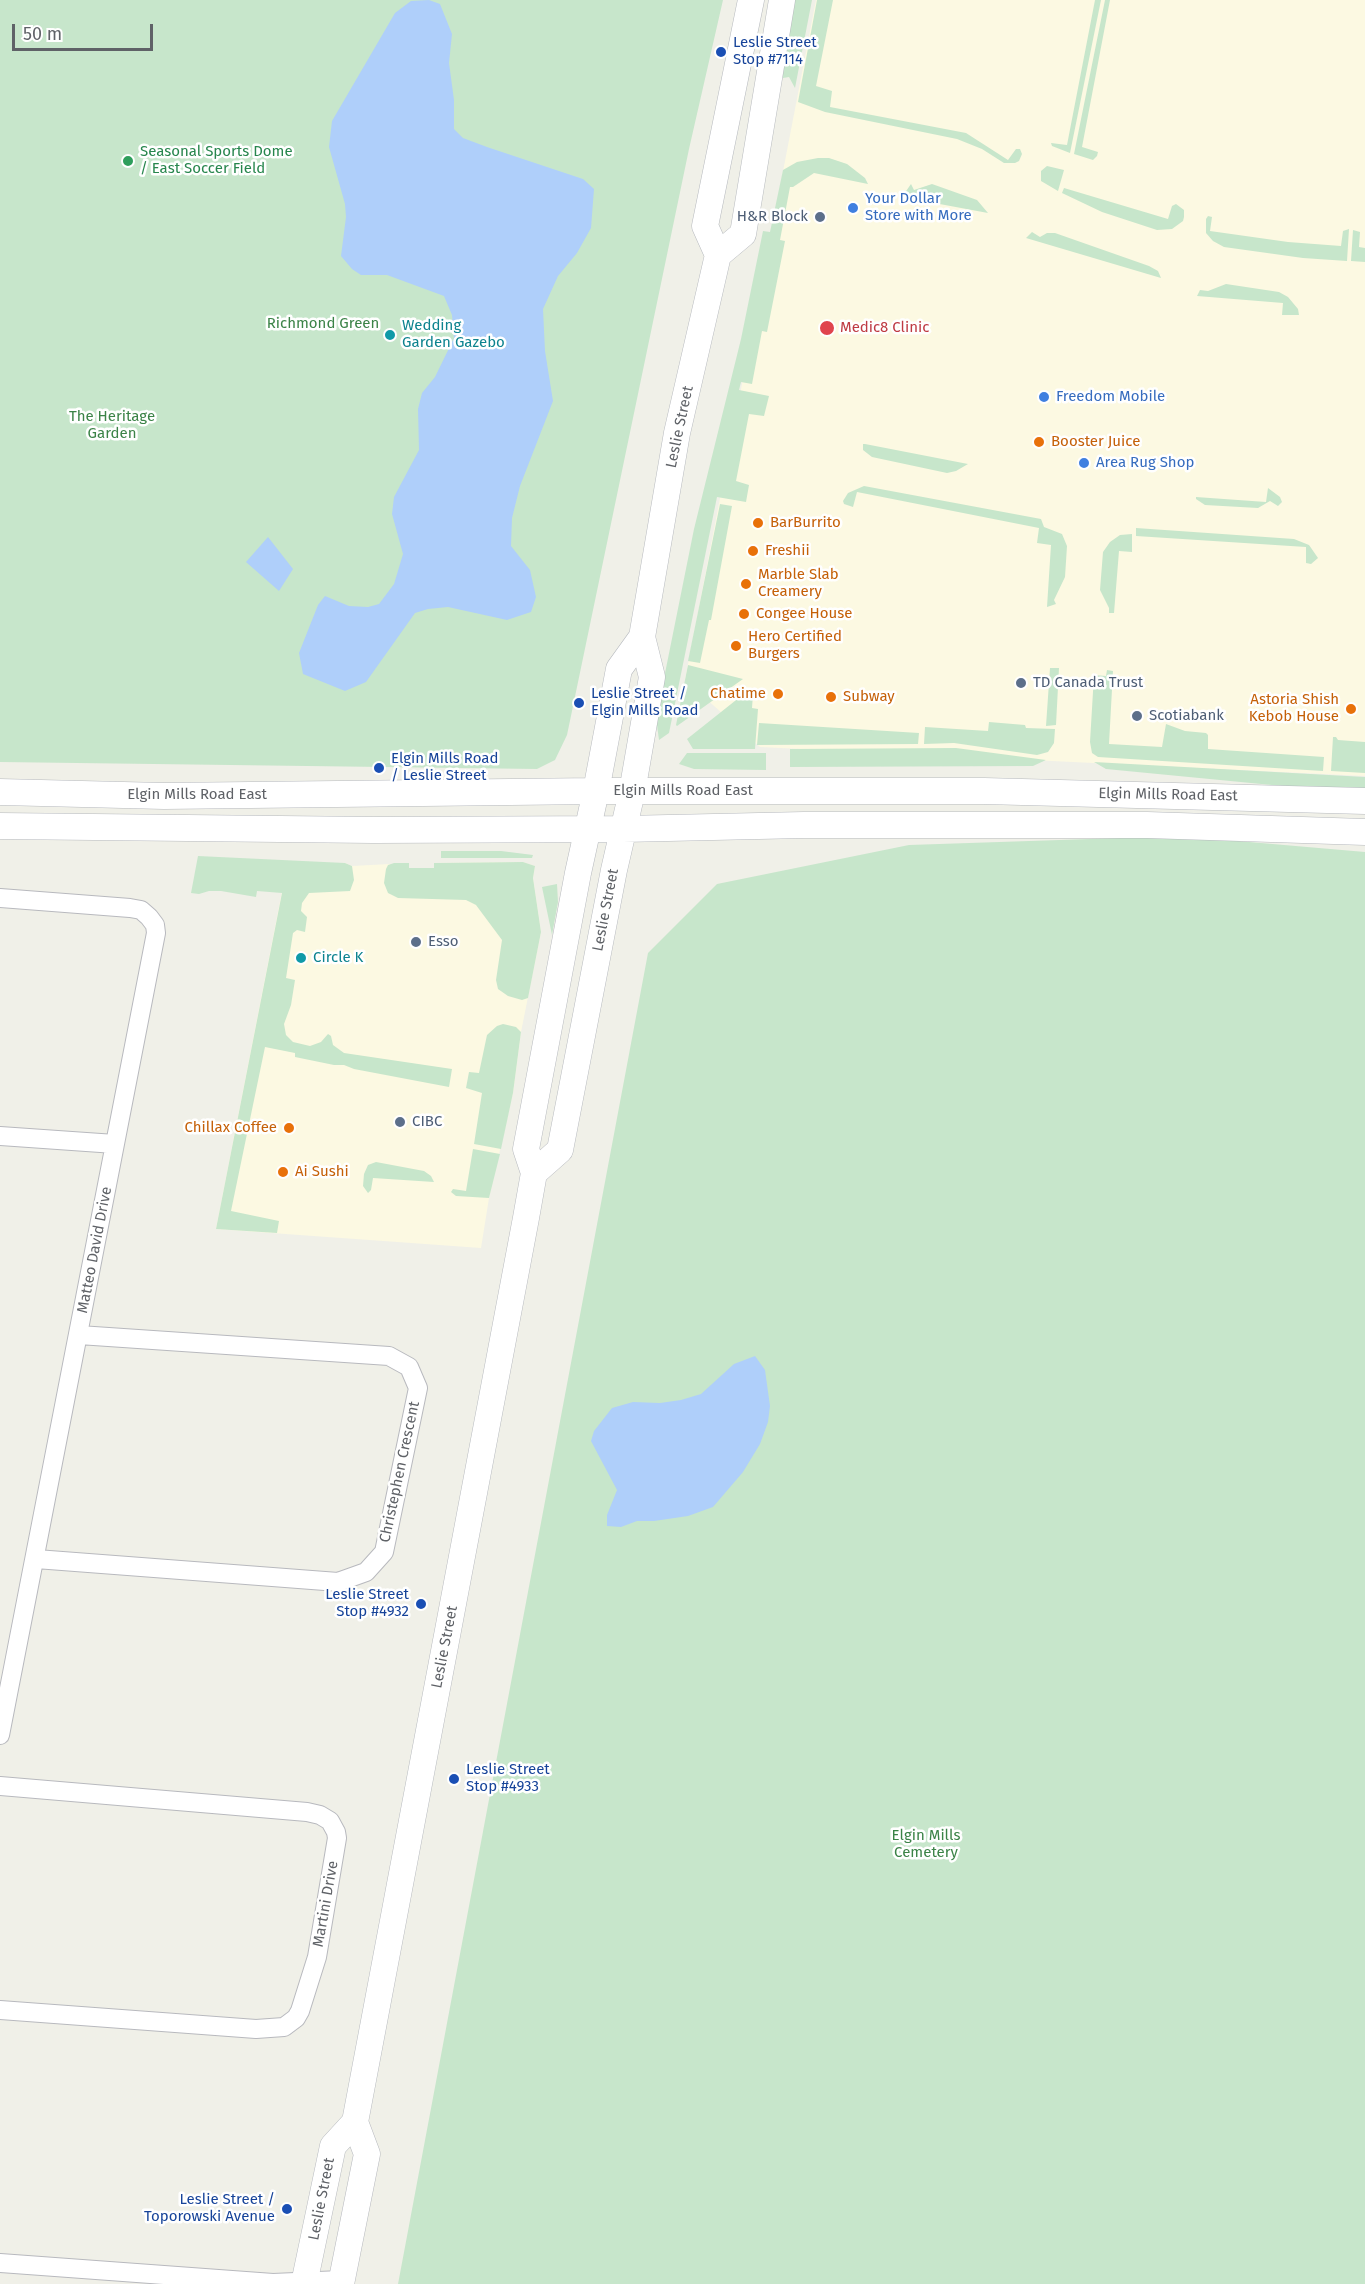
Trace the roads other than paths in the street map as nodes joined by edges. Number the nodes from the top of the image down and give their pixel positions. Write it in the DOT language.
graph roads {
  1 [pos="751,0"];
  2 [pos="782,0"];
  3 [pos="718,255"];
  4 [pos="642,637"];
  5 [pos="596,791"];
  6 [pos="0,792"];
  7 [pos="632,792"];
  8 [pos="1365,801"];
  9 [pos="0,826"];
  10 [pos="587,828"];
  11 [pos="623,829"];
  12 [pos="1365,832"];
  13 [pos="0,898"];
  14 [pos="0,1136"];
  15 [pos="115,1144"];
  16 [pos="534,1173"];
  17 [pos="79,1335"];
  18 [pos="36,1559"];
  19 [pos="0,1735"];
  20 [pos="0,1786"];
  21 [pos="0,2010"];
  22 [pos="355,2122"];
  23 [pos="0,2263"];
  24 [pos="341,2282"];
  25 [pos="304,2283"];
  1 -- 3 [label="main road"];
  2 -- 3 [label="main road"];
  3 -- 4 [label="main road, Leslie Street"];
  4 -- 5 [label="main road, Leslie Street"];
  4 -- 7 [label="main road, Leslie Street"];
  5 -- 6 [label="main road, Elgin Mills Road East"];
  5 -- 7 [label="main road, Elgin Mills Road East"];
  5 -- 10 [label="main road, Leslie Street"];
  7 -- 8 [label="main road, Elgin Mills Road East"];
  7 -- 11 [label="main road, Leslie Street"];
  9 -- 10 [label="main road, Elgin Mills Road East"];
  10 -- 11 [label="main road, Elgin Mills Road East"];
  10 -- 16 [label="main road, Leslie Street"];
  11 -- 12 [label="main road, Elgin Mills Road East"];
  11 -- 16 [label="main road, Leslie Street"];
  13 -- 15 [label="street, Matteo David Drive"];
  14 -- 15 [label="street"];
  15 -- 17 [label="street, Matteo David Drive"];
  16 -- 22 [label="main road, Leslie Street"];
  17 -- 18 [label="street, Matteo David Drive"];
  17 -- 18 [label="street, Christephen Crescent"];
  18 -- 19 [label="street, Matteo David Drive"];
  20 -- 21 [label="street, Martini Drive"];
  22 -- 24 [label="main road"];
  22 -- 25 [label="main road, Leslie Street"];
  23 -- 25 [label="street"];
  24 -- 25 [label="street"];
}
